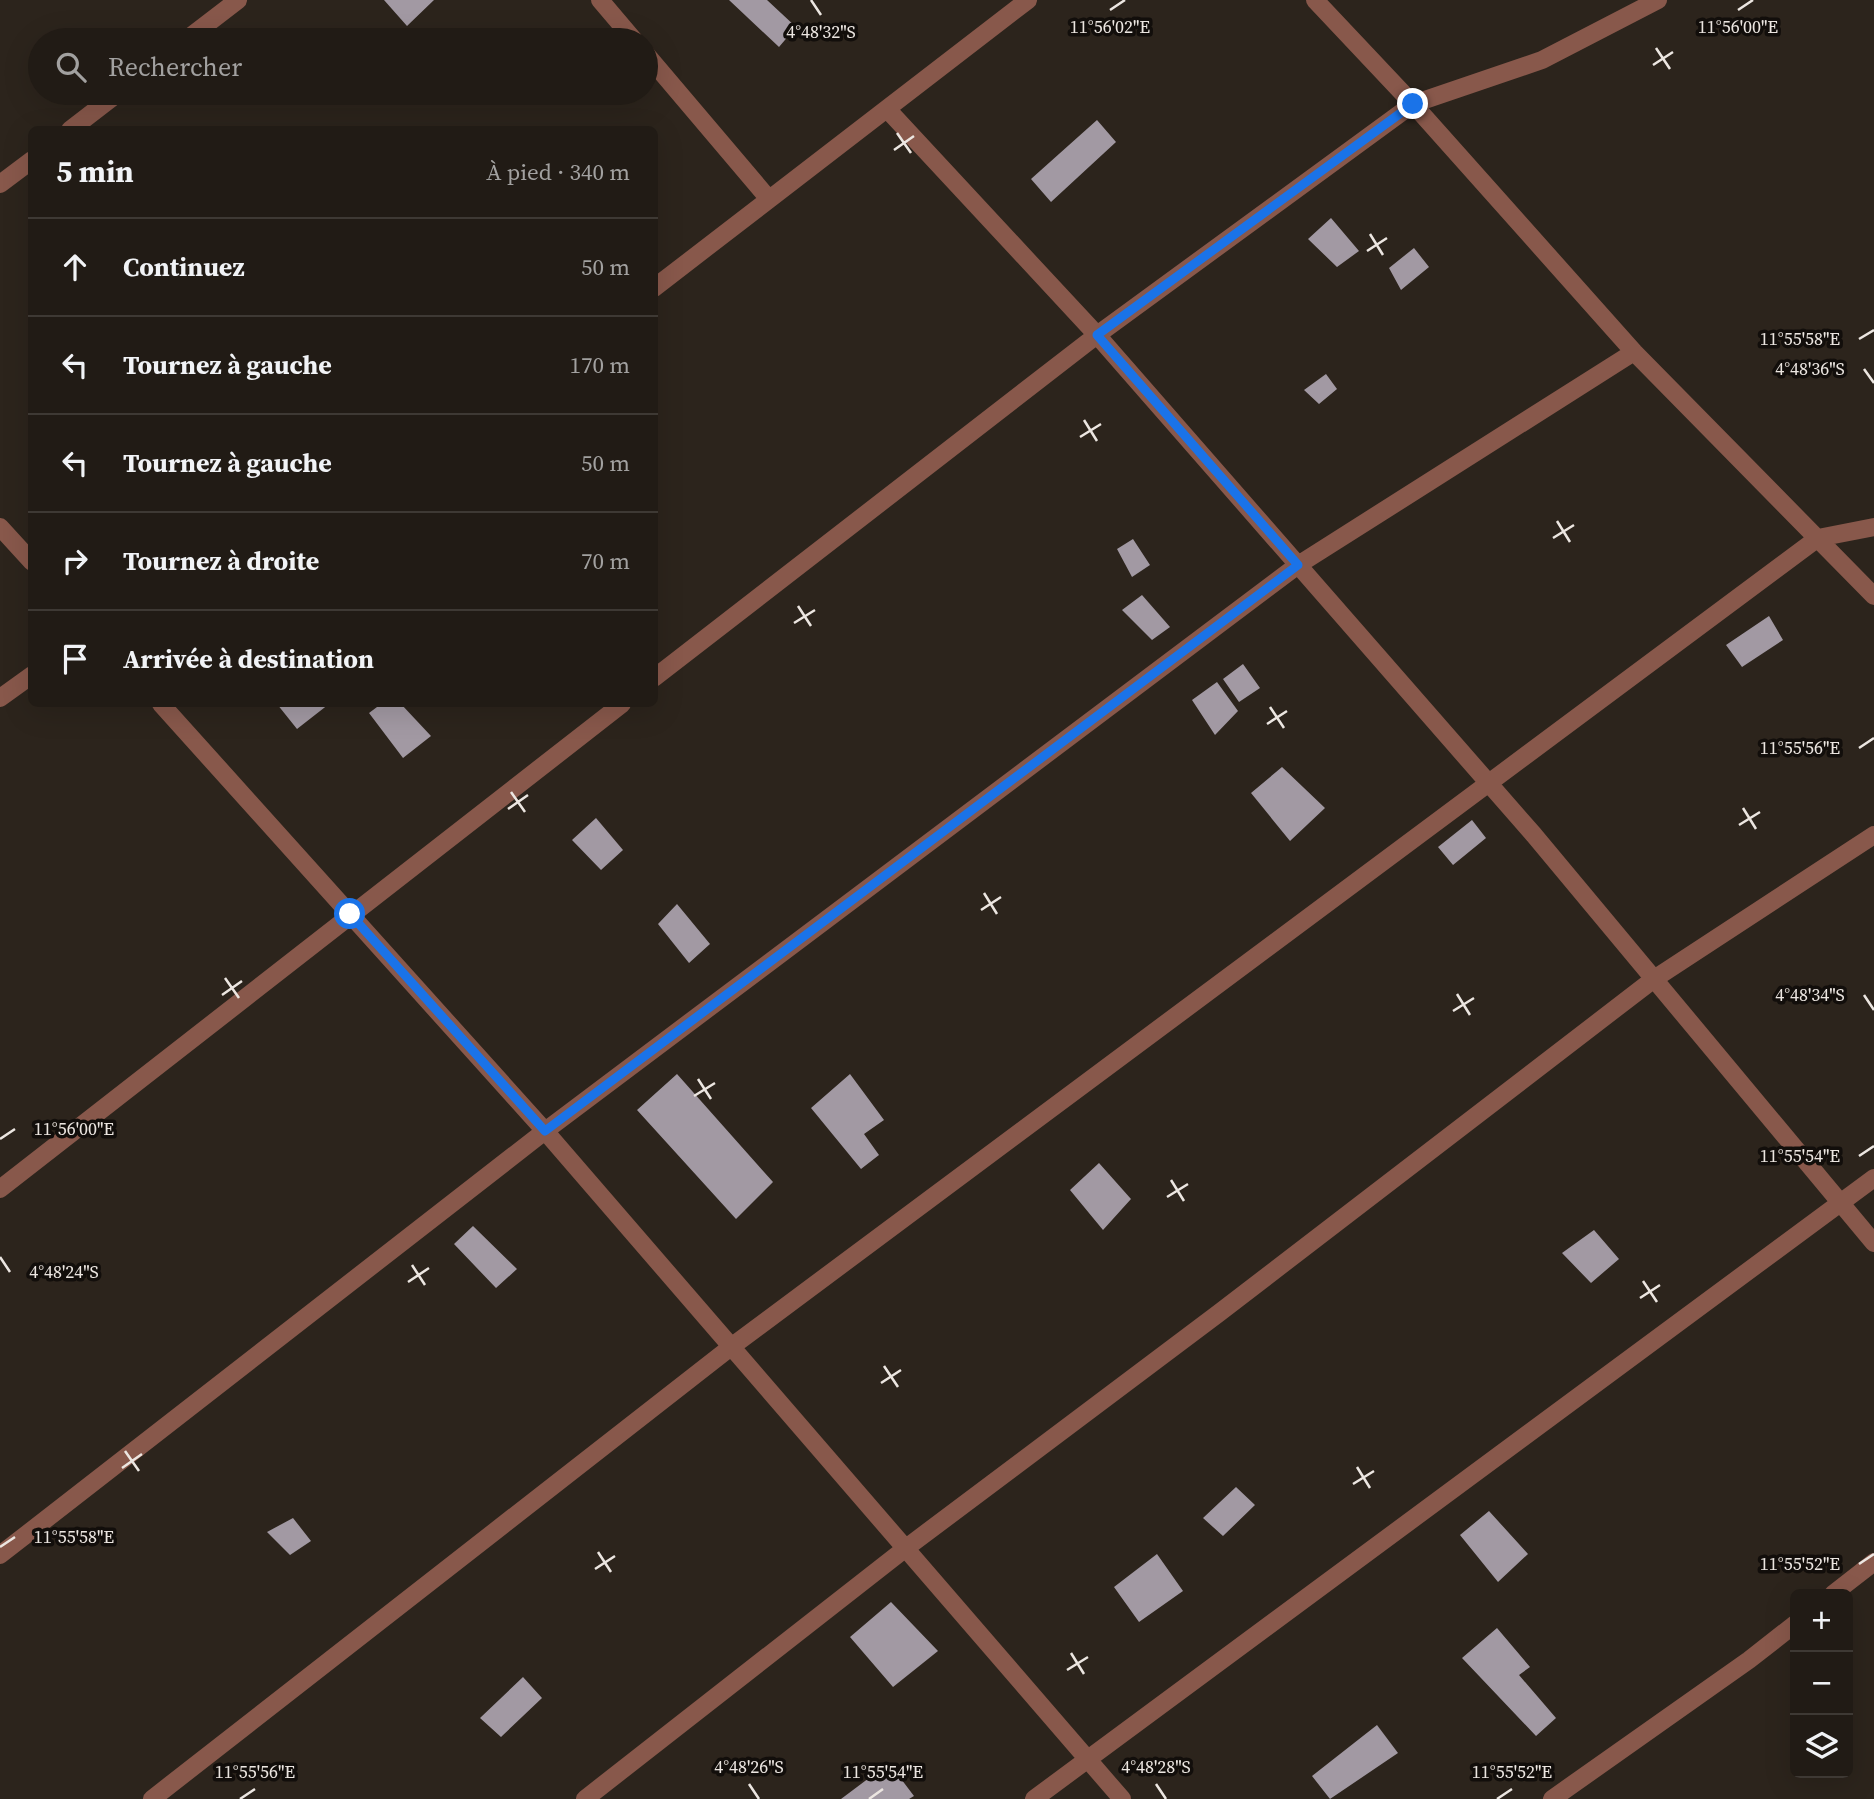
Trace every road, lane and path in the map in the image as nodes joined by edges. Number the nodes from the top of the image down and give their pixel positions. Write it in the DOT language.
graph roads {
  1 [pos="238,0"];
  2 [pos="600,0"];
  3 [pos="1028,0"];
  4 [pos="1315,0"];
  5 [pos="1658,0"];
  6 [pos="202,28"];
  7 [pos="624,28"];
  8 [pos="658,68"];
  9 [pos="1413,104"];
  10 [pos="102,105"];
  11 [pos="887,109"];
  12 [pos="75,126"];
  13 [pos="28,163"];
  14 [pos="0,184"];
  15 [pos="768,198"];
  16 [pos="658,285"];
  17 [pos="1097,335"];
  18 [pos="1634,352"];
  19 [pos="0,527"];
  20 [pos="1874,527"];
  21 [pos="1818,538"];
  22 [pos="28,558"];
  23 [pos="1298,565"];
  24 [pos="1874,596"];
  25 [pos="658,675"];
  26 [pos="28,678"];
  27 [pos="0,698"];
  28 [pos="164,707"];
  29 [pos="618,707"];
  30 [pos="1488,782"];
  31 [pos="1874,835"];
  32 [pos="350,914"];
  33 [pos="1654,979"];
  34 [pos="545,1131"];
  35 [pos="1874,1178"];
  36 [pos="0,1189"];
  37 [pos="1839,1202"];
  38 [pos="1874,1243"];
  39 [pos="731,1346"];
  40 [pos="906,1548"];
  41 [pos="0,1555"];
  42 [pos="1874,1562"];
  43 [pos="1839,1589"];
  44 [pos="1790,1628"];
  45 [pos="1088,1757"];
  46 [pos="152,1799"];
  47 [pos="585,1799"];
  48 [pos="1034,1799"];
  49 [pos="1122,1799"];
  50 [pos="1552,1799"];
  1 -- 6 [label="street"];
  2 -- 7 [label="street"];
  3 -- 11 [label="street"];
  4 -- 9 [label="street"];
  5 -- 9 [label="street"];
  8 -- 15 [label="street"];
  9 -- 17 [label="street"];
  9 -- 18 [label="street"];
  10 -- 12 [label="street"];
  11 -- 15 [label="street"];
  11 -- 17 [label="street"];
  13 -- 14 [label="street"];
  15 -- 16 [label="street"];
  17 -- 23 [label="street"];
  17 -- 25 [label="street"];
  18 -- 21 [label="street"];
  18 -- 23 [label="street"];
  19 -- 22 [label="street"];
  20 -- 21 [label="street"];
  21 -- 24 [label="street"];
  21 -- 30 [label="street"];
  23 -- 30 [label="street"];
  23 -- 34 [label="street"];
  26 -- 27 [label="street"];
  28 -- 32 [label="street"];
  29 -- 32 [label="street"];
  30 -- 33 [label="street"];
  30 -- 39 [label="street"];
  31 -- 33 [label="street"];
  32 -- 34 [label="street"];
  32 -- 36 [label="street"];
  33 -- 37 [label="street"];
  33 -- 40 [label="street"];
  34 -- 39 [label="street"];
  34 -- 41 [label="street"];
  35 -- 37 [label="street"];
  37 -- 38 [label="street"];
  37 -- 45 [label="street"];
  39 -- 40 [label="street"];
  39 -- 46 [label="street"];
  40 -- 45 [label="street"];
  40 -- 47 [label="street"];
  42 -- 43 [label="street"];
  44 -- 50 [label="street"];
  45 -- 48 [label="street"];
  45 -- 49 [label="street"];
}
